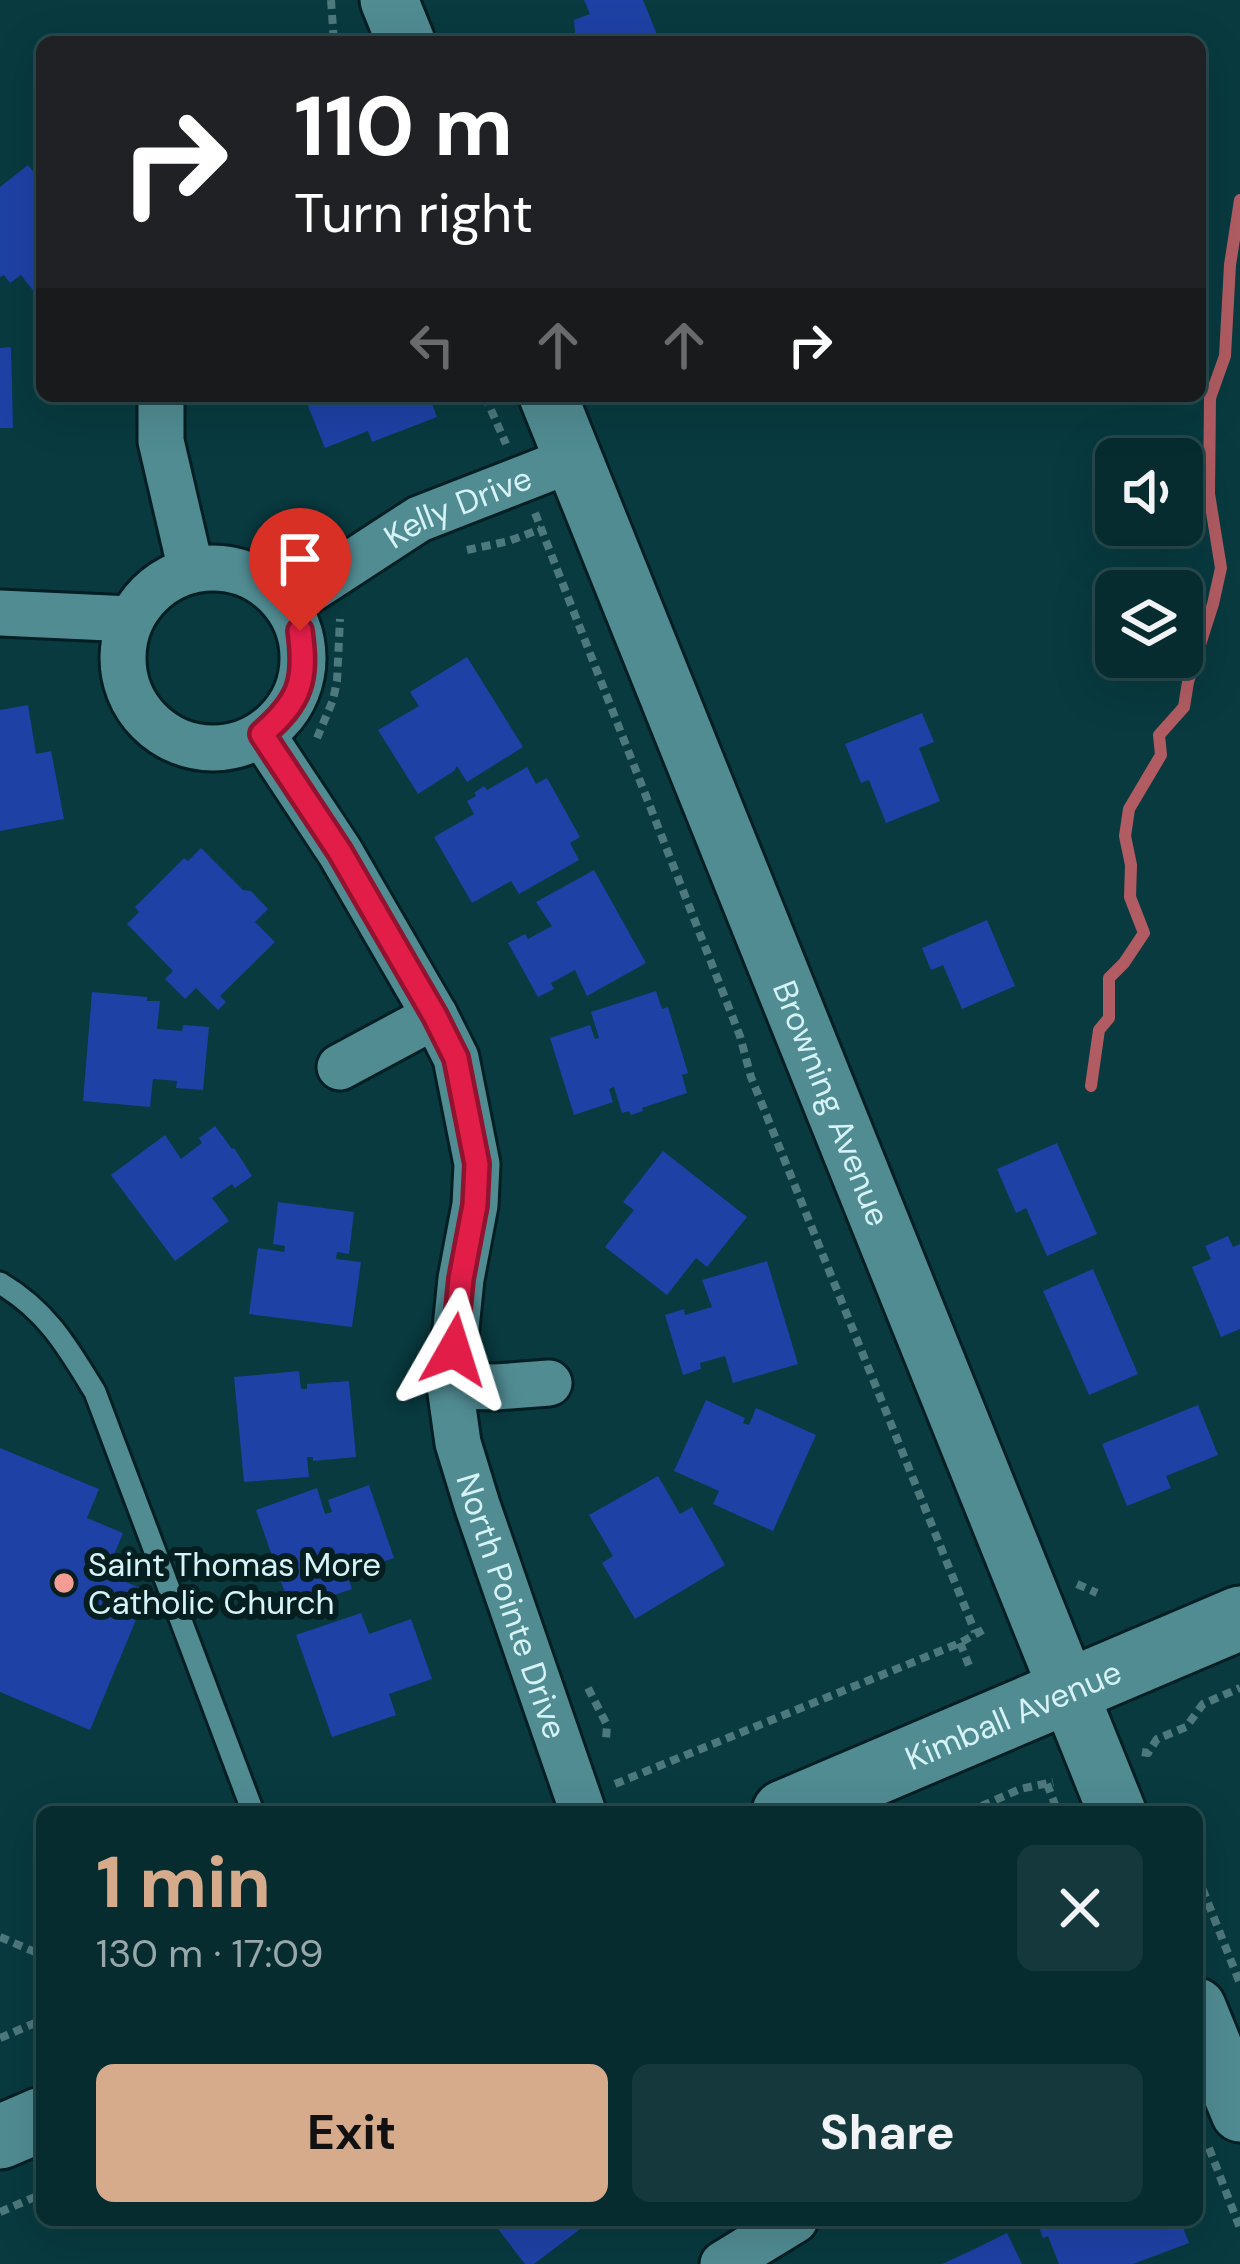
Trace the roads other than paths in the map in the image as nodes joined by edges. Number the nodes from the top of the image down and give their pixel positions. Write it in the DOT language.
graph roads {
  1 [pos="389,0"];
  2 [pos="404,36"];
  3 [pos="161,402"];
  4 [pos="548,402"];
  5 [pos="547,469"];
  6 [pos="191,570"];
  7 [pos="287,605"];
  8 [pos="0,613"];
  9 [pos="130,619"];
  10 [pos="262,734"];
  11 [pos="435,1016"];
  12 [pos="340,1067"];
  13 [pos="0,1283"];
  14 [pos="549,1383"];
  15 [pos="450,1386"];
  16 [pos="1240,1618"];
  17 [pos="1069,1692"];
  18 [pos="252,1806"];
  19 [pos="581,1806"];
  20 [pos="798,1806"];
  21 [pos="1116,1806"];
  22 [pos="1203,2038"];
  23 [pos="36,2122"];
  24 [pos="1223,2127"];
  25 [pos="0,2137"];
  26 [pos="786,2226"];
  27 [pos="723,2264"];
  1 -- 2 [label="street"];
  3 -- 6 [label="street"];
  4 -- 5 [label="street, Browning Avenue"];
  5 -- 7 [label="street, Kelly Drive"];
  5 -- 17 [label="street, Browning Avenue"];
  6 -- 7 [label="street"];
  6 -- 9 [label="street"];
  7 -- 10 [label="street"];
  8 -- 9 [label="street"];
  9 -- 10 [label="street"];
  10 -- 11 [label="street, North Pointe Drive"];
  11 -- 12 [label="street"];
  11 -- 15 [label="street, North Pointe Drive"];
  13 -- 18 [label="lane"];
  14 -- 15 [label="street"];
  15 -- 19 [label="street, North Pointe Drive"];
  16 -- 17 [label="main road, Kimball Avenue"];
  17 -- 20 [label="main road, Kimball Avenue"];
  17 -- 21 [label="street, Browning Avenue"];
  22 -- 24 [label="street"];
  23 -- 25 [label="main road"];
  26 -- 27 [label="street"];
}
